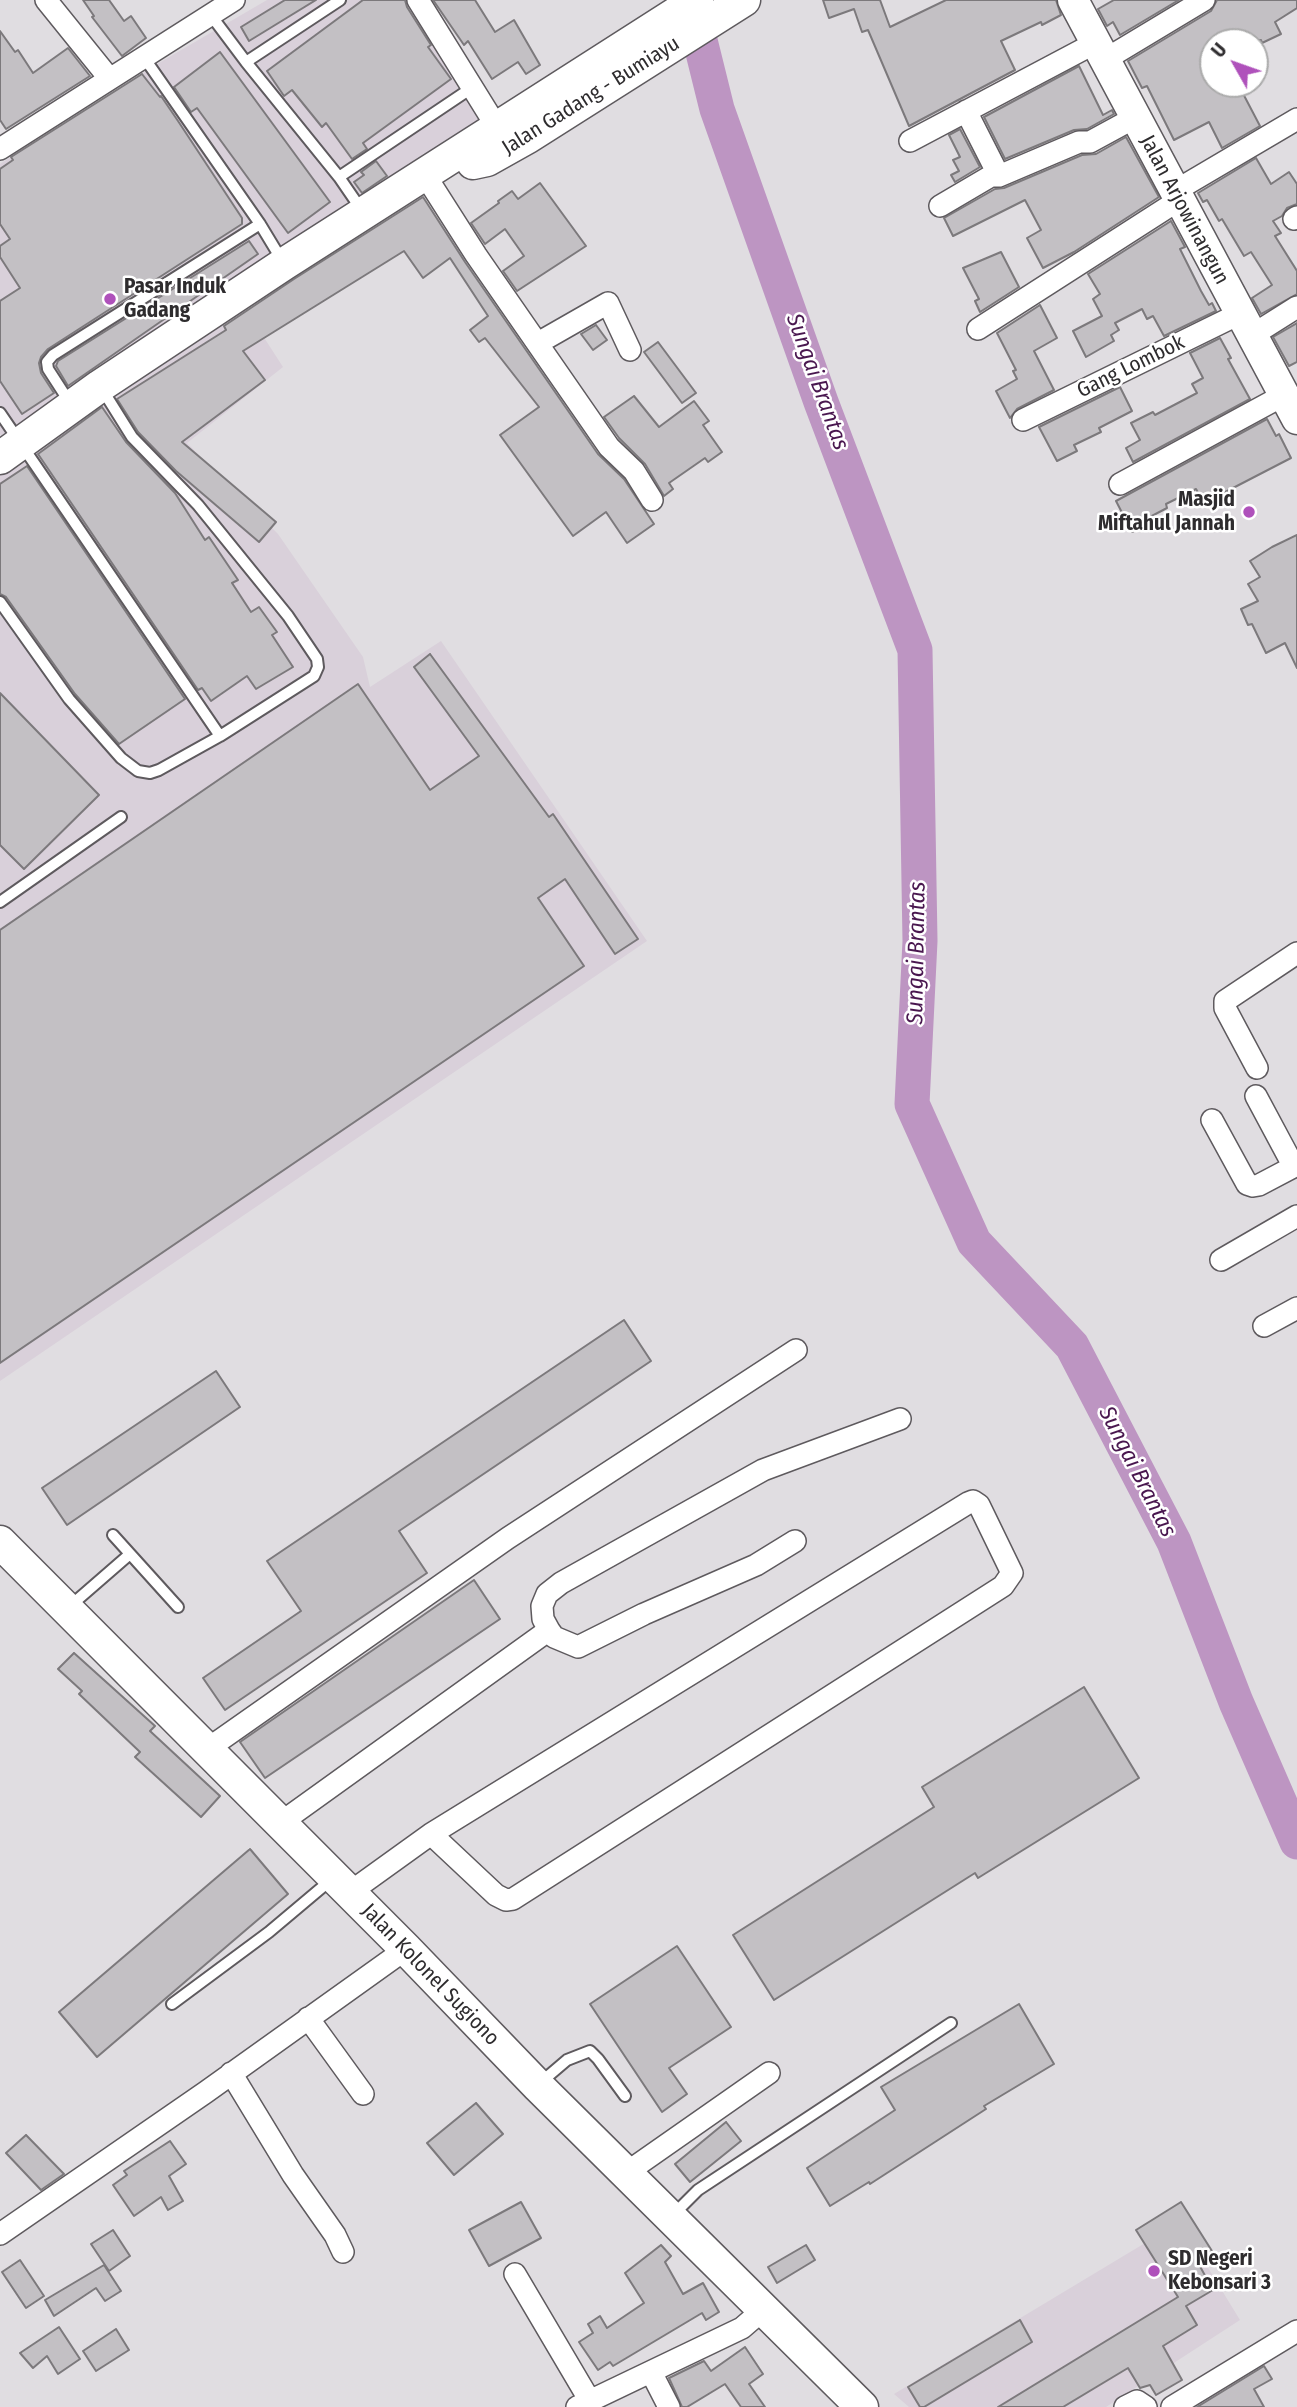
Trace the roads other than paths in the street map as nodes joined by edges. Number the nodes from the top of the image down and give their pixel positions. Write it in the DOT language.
graph roads {
  1 [pos="46,0"];
  2 [pos="234,0"];
  3 [pos="340,0"];
  4 [pos="418,0"];
  5 [pos="697,0"];
  6 [pos="744,0"];
  7 [pos="1073,0"];
  8 [pos="1205,0"];
  9 [pos="210,14"];
  10 [pos="1101,50"];
  11 [pos="143,57"];
  12 [pos="246,62"];
  13 [pos="109,78"];
  14 [pos="474,87"];
  15 [pos="967,111"];
  16 [pos="1136,117"];
  17 [pos="1297,119"];
  18 [pos="516,126"];
  19 [pos="910,141"];
  20 [pos="0,149"];
  21 [pos="427,174"];
  22 [pos="999,176"];
  23 [pos="339,177"];
  24 [pos="1177,195"];
  25 [pos="940,206"];
  26 [pos="364,214"];
  27 [pos="260,224"];
  28 [pos="284,264"];
  29 [pos="1297,307"];
  30 [pos="1245,325"];
  31 [pos="978,329"];
  32 [pos="538,343"];
  33 [pos="630,351"];
  34 [pos="100,386"];
  35 [pos="72,407"];
  36 [pos="1291,407"];
  37 [pos="0,413"];
  38 [pos="1023,420"];
  39 [pos="10,450"];
  40 [pos="1120,484"];
  41 [pos="652,500"];
  42 [pos="0,602"];
  43 [pos="220,736"];
  44 [pos="121,817"];
  45 [pos="0,902"];
  46 [pos="1297,953"];
  47 [pos="1257,1068"];
  48 [pos="1256,1097"];
  49 [pos="1212,1120"];
  50 [pos="1296,1166"];
  51 [pos="1297,1216"];
  52 [pos="1221,1260"];
  53 [pos="1297,1308"];
  54 [pos="1264,1326"];
  55 [pos="796,1350"];
  56 [pos="901,1419"];
  57 [pos="113,1535"];
  58 [pos="795,1541"];
  59 [pos="0,1542"];
  60 [pos="130,1554"];
  61 [pos="178,1607"];
  62 [pos="67,1609"];
  63 [pos="549,1630"];
  64 [pos="206,1750"];
  65 [pos="279,1824"];
  66 [pos="435,1838"];
  67 [pos="347,1891"];
  68 [pos="406,1949"];
  69 [pos="172,2004"];
  70 [pos="308,2018"];
  71 [pos="951,2023"];
  72 [pos="231,2073"];
  73 [pos="769,2073"];
  74 [pos="538,2086"];
  75 [pos="363,2094"];
  76 [pos="625,2096"];
  77 [pos="626,2173"];
  78 [pos="671,2217"];
  79 [pos="0,2234"];
  80 [pos="343,2252"];
  81 [pos="515,2274"];
  82 [pos="764,2309"];
  83 [pos="1297,2331"];
  84 [pos="651,2372"];
  85 [pos="584,2404"];
  86 [pos="669,2407"];
  87 [pos="862,2407"];
  88 [pos="1125,2407"];
  89 [pos="1146,2407"];
  90 [pos="1172,2407"];
  1 -- 13 [label="street"];
  2 -- 9 [label="street"];
  3 -- 12 [label="lane"];
  4 -- 14 [label="street"];
  5 -- 18 [label="main road, Jalan Gadang - Bumiayu"];
  6 -- 18 [label="main road, Jalan Gadang - Bumiayu"];
  7 -- 10 [label="main road, Jalan Arjowinangun"];
  8 -- 10 [label="street"];
  9 -- 11 [label="street"];
  9 -- 12 [label="lane"];
  10 -- 15 [label="street"];
  10 -- 16 [label="main road, Jalan Arjowinangun"];
  11 -- 13 [label="street"];
  11 -- 27 [label="lane"];
  12 -- 23 [label="lane"];
  13 -- 20 [label="street"];
  14 -- 18 [label="street"];
  14 -- 23 [label="lane"];
  15 -- 19 [label="street"];
  15 -- 22 [label="street"];
  16 -- 22 [label="street"];
  16 -- 24 [label="main road, Jalan Arjowinangun"];
  17 -- 24 [label="street"];
  18 -- 21 [label="main road, Jalan Gadang - Bumiayu"];
  21 -- 26 [label="main road, Jalan Gadang - Bumiayu"];
  21 -- 32 [label="street"];
  22 -- 25 [label="street"];
  23 -- 26 [label="lane"];
  24 -- 30 [label="main road, Jalan Arjowinangun"];
  24 -- 31 [label="street"];
  26 -- 28 [label="main road, Jalan Gadang - Bumiayu"];
  27 -- 28 [label="lane"];
  27 -- 35 [label="lane"];
  28 -- 34 [label="main road, Jalan Gadang - Bumiayu"];
  29 -- 30 [label="street, Gang Lombok"];
  30 -- 36 [label="main road, Jalan Arjowinangun"];
  30 -- 38 [label="street, Gang Lombok"];
  32 -- 33 [label="street"];
  32 -- 41 [label="street"];
  34 -- 35 [label="main road, Jalan Gadang - Bumiayu"];
  34 -- 43 [label="lane"];
  35 -- 39 [label="main road, Jalan Gadang - Bumiayu"];
  36 -- 40 [label="street"];
  37 -- 39 [label="lane"];
  39 -- 43 [label="lane"];
  42 -- 43 [label="lane"];
  44 -- 45 [label="lane"];
  46 -- 47 [label="street"];
  48 -- 50 [label="street"];
  49 -- 50 [label="street"];
  51 -- 52 [label="street"];
  53 -- 54 [label="street"];
  55 -- 64 [label="street"];
  56 -- 63 [label="street"];
  57 -- 60 [label="lane"];
  58 -- 63 [label="street"];
  59 -- 62 [label="main road, Jalan Kolonel Sugiono"];
  60 -- 61 [label="lane"];
  60 -- 62 [label="lane"];
  62 -- 64 [label="main road, Jalan Kolonel Sugiono"];
  63 -- 65 [label="street"];
  64 -- 65 [label="main road, Jalan Kolonel Sugiono"];
  65 -- 67 [label="main road, Jalan Kolonel Sugiono"];
  66 -- 66 [label="street"];
  66 -- 67 [label="street"];
  67 -- 68 [label="main road, Jalan Kolonel Sugiono"];
  67 -- 69 [label="lane"];
  68 -- 70 [label="street"];
  68 -- 74 [label="main road, Jalan Kolonel Sugiono"];
  70 -- 72 [label="street"];
  70 -- 75 [label="street"];
  71 -- 78 [label="lane"];
  72 -- 79 [label="street"];
  72 -- 80 [label="street"];
  73 -- 77 [label="street"];
  74 -- 76 [label="lane"];
  74 -- 77 [label="main road, Jalan Kolonel Sugiono"];
  77 -- 78 [label="main road, Jalan Kolonel Sugiono"];
  78 -- 82 [label="main road, Jalan Kolonel Sugiono"];
  81 -- 85 [label="street"];
  82 -- 84 [label="street"];
  82 -- 87 [label="main road, Jalan Kolonel Sugiono"];
  83 -- 90 [label="street"];
  84 -- 85 [label="street"];
  84 -- 86 [label="street"];
  88 -- 89 [label="street"];
}
